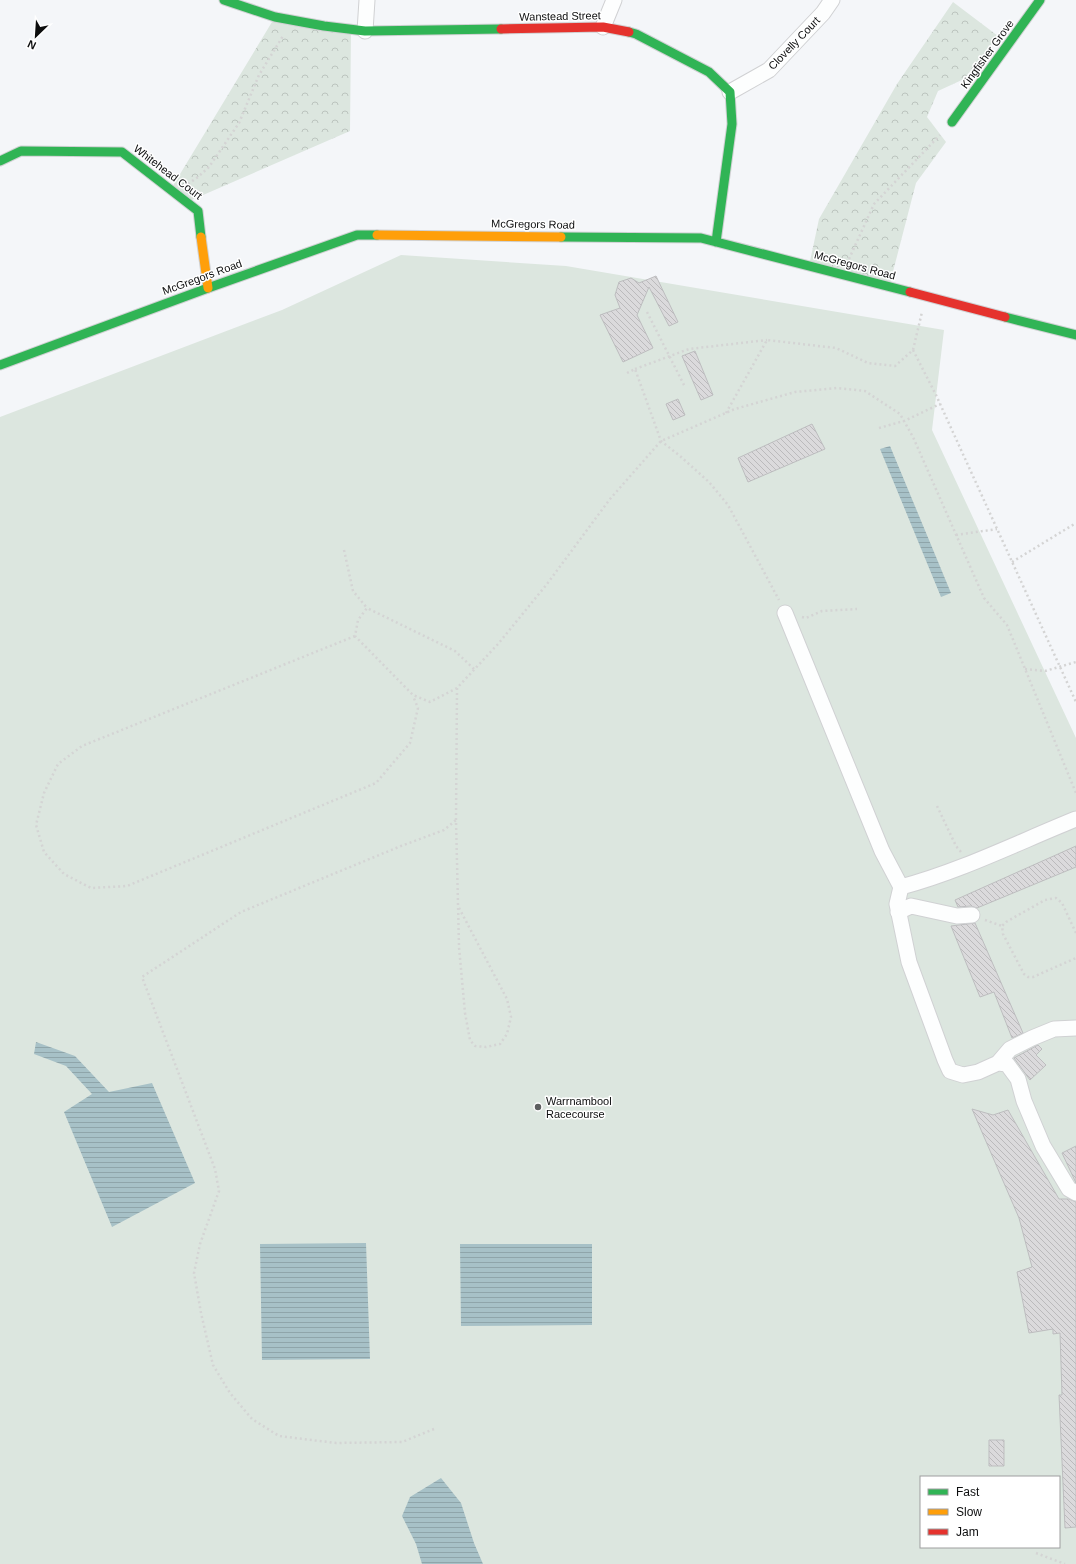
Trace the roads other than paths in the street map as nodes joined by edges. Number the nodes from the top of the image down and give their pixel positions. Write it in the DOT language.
graph roads {
  1 [pos="224,0"];
  2 [pos="367,0"];
  3 [pos="614,0"];
  4 [pos="832,0"];
  5 [pos="1040,0"];
  6 [pos="603,26"];
  7 [pos="365,31"];
  8 [pos="730,92"];
  9 [pos="952,122"];
  10 [pos="0,161"];
  11 [pos="716,242"];
  12 [pos="208,288"];
  13 [pos="1076,335"];
  14 [pos="0,365"];
  15 [pos="785,613"];
  16 [pos="1076,819"];
  17 [pos="901,887"];
  18 [pos="898,912"];
  19 [pos="972,915"];
  20 [pos="1076,1028"];
  21 [pos="998,1062"];
  22 [pos="1076,1193"];
  1 -- 7 [label="street, Wanstead Street"];
  2 -- 7 [label="street"];
  3 -- 6 [label="street"];
  4 -- 8 [label="street, Clovelly Court"];
  5 -- 9 [label="street, Kingfisher Grove"];
  6 -- 7 [label="street, Wanstead Street"];
  6 -- 8 [label="street, Wanstead Street"];
  8 -- 11 [label="street"];
  10 -- 12 [label="street, Whitehead Court"];
  11 -- 12 [label="street, McGregors Road"];
  11 -- 13 [label="street, McGregors Road"];
  12 -- 14 [label="street, McGregors Road"];
  15 -- 17 [label="street"];
  16 -- 17 [label="street"];
  17 -- 18 [label="street"];
  18 -- 19 [label="street"];
  18 -- 21 [label="street"];
  20 -- 21 [label="street"];
  21 -- 22 [label="street"];
}
